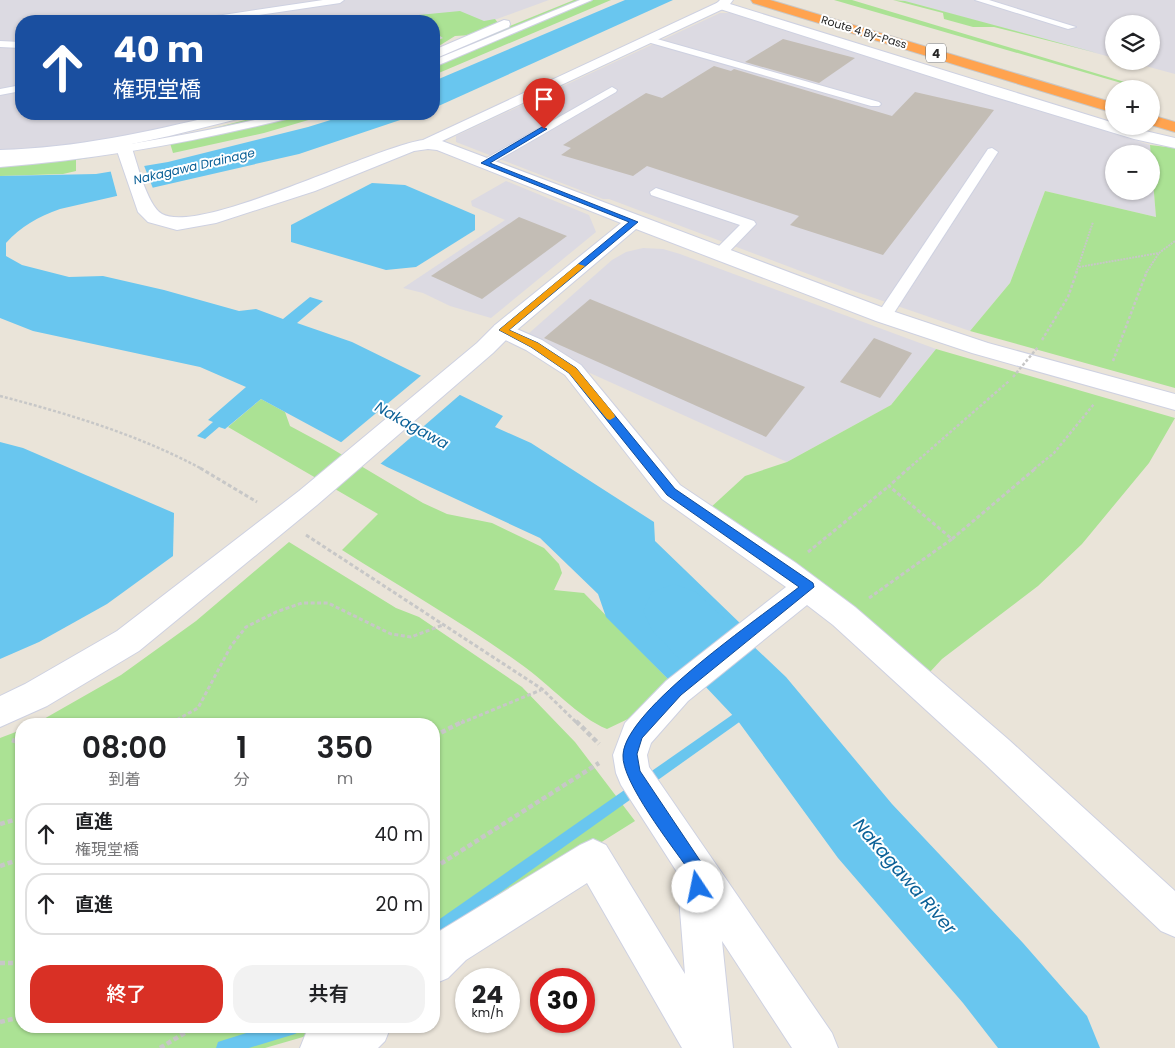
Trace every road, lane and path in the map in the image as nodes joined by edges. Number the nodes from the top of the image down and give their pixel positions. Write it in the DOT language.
graph roads {
  1 [pos="340,0"];
  2 [pos="588,0"];
  3 [pos="757,0"];
  4 [pos="979,0"];
  5 [pos="724,3"];
  6 [pos="528,14"];
  7 [pos="242,15"];
  8 [pos="504,24"];
  9 [pos="1071,27"];
  10 [pos="646,39"];
  11 [pos="0,44"];
  12 [pos="15,45"];
  13 [pos="440,52"];
  14 [pos="440,62"];
  15 [pos="15,89"];
  16 [pos="612,90"];
  17 [pos="0,92"];
  18 [pos="874,104"];
  19 [pos="1105,105"];
  20 [pos="218,120"];
  21 [pos="270,120"];
  22 [pos="1160,123"];
  23 [pos="1175,127"];
  24 [pos="1175,143"];
  25 [pos="428,144"];
  26 [pos="124,147"];
  27 [pos="992,152"];
  28 [pos="0,155"];
  29 [pos="0,163"];
  30 [pos="484,163"];
  31 [pos="656,192"];
  32 [pos="634,222"];
  33 [pos="1094,222"];
  34 [pos="1175,240"];
  35 [pos="1159,253"];
  36 [pos="718,254"];
  37 [pos="1078,267"];
  38 [pos="884,316"];
  39 [pos="503,330"];
  40 [pos="1112,364"];
  41 [pos="1096,402"];
  42 [pos="1175,402"];
  43 [pos="889,486"];
  44 [pos="829,535"];
  45 [pos="952,539"];
  46 [pos="808,587"];
  47 [pos="844,616"];
  48 [pos="443,625"];
  49 [pos="0,712"];
  50 [pos="183,718"];
  51 [pos="440,733"];
  52 [pos="620,755"];
  53 [pos="15,820"];
  54 [pos="0,824"];
  55 [pos="15,862"];
  56 [pos="440,864"];
  57 [pos="0,866"];
  58 [pos="696,867"];
  59 [pos="1175,917"];
  60 [pos="440,958"];
  61 [pos="0,963"];
  62 [pos="15,963"];
  63 [pos="15,1018"];
  64 [pos="0,1022"];
  65 [pos="185,1033"];
  66 [pos="363,1033"];
  67 [pos="160,1048"];
  68 [pos="321,1048"];
  69 [pos="706,1048"];
  70 [pos="712,1048"];
  71 [pos="817,1048"];
  1 -- 7 [label="lane"];
  2 -- 14 [label="lane"];
  3 -- 19 [label="highway, Route 4 By-Pass / 4"];
  4 -- 9 [label="lane"];
  5 -- 10 [label="street"];
  5 -- 24 [label="street"];
  6 -- 8 [label="lane"];
  8 -- 13 [label="street"];
  10 -- 18 [label="lane"];
  10 -- 25 [label="street"];
  11 -- 12 [label="lane"];
  15 -- 17 [label="lane"];
  16 -- 30 [label="lane"];
  20 -- 26 [label="street"];
  21 -- 26 [label="lane"];
  22 -- 23 [label="highway"];
  25 -- 26 [label="street"];
  25 -- 30 [label="street"];
  26 -- 28 [label="street"];
  26 -- 29 [label="lane"];
  27 -- 38 [label="lane"];
  30 -- 32 [label="street"];
  31 -- 36 [label="lane"];
  32 -- 36 [label="street"];
  32 -- 39 [label="street"];
  33 -- 37 [label="path"];
  34 -- 35 [label="path"];
  35 -- 37 [label="path"];
  35 -- 40 [label="path"];
  36 -- 38 [label="street"];
  37 -- 43 [label="path, bridge"];
  38 -- 42 [label="street"];
  39 -- 46 [label="street"];
  39 -- 49 [label="street"];
  41 -- 45 [label="path"];
  43 -- 44 [label="path"];
  43 -- 45 [label="path"];
  45 -- 47 [label="path"];
  46 -- 47 [label="street"];
  46 -- 52 [label="street"];
  47 -- 59 [label="street"];
  48 -- 50 [label="path"];
  51 -- 52 [label="path"];
  52 -- 56 [label="path"];
  52 -- 58 [label="street"];
  53 -- 54 [label="path"];
  55 -- 57 [label="path"];
  58 -- 70 [label="street"];
  58 -- 71 [label="street"];
  60 -- 69 [label="street"];
  61 -- 62 [label="path"];
  63 -- 64 [label="path"];
  65 -- 67 [label="path"];
  66 -- 68 [label="street"];
}
